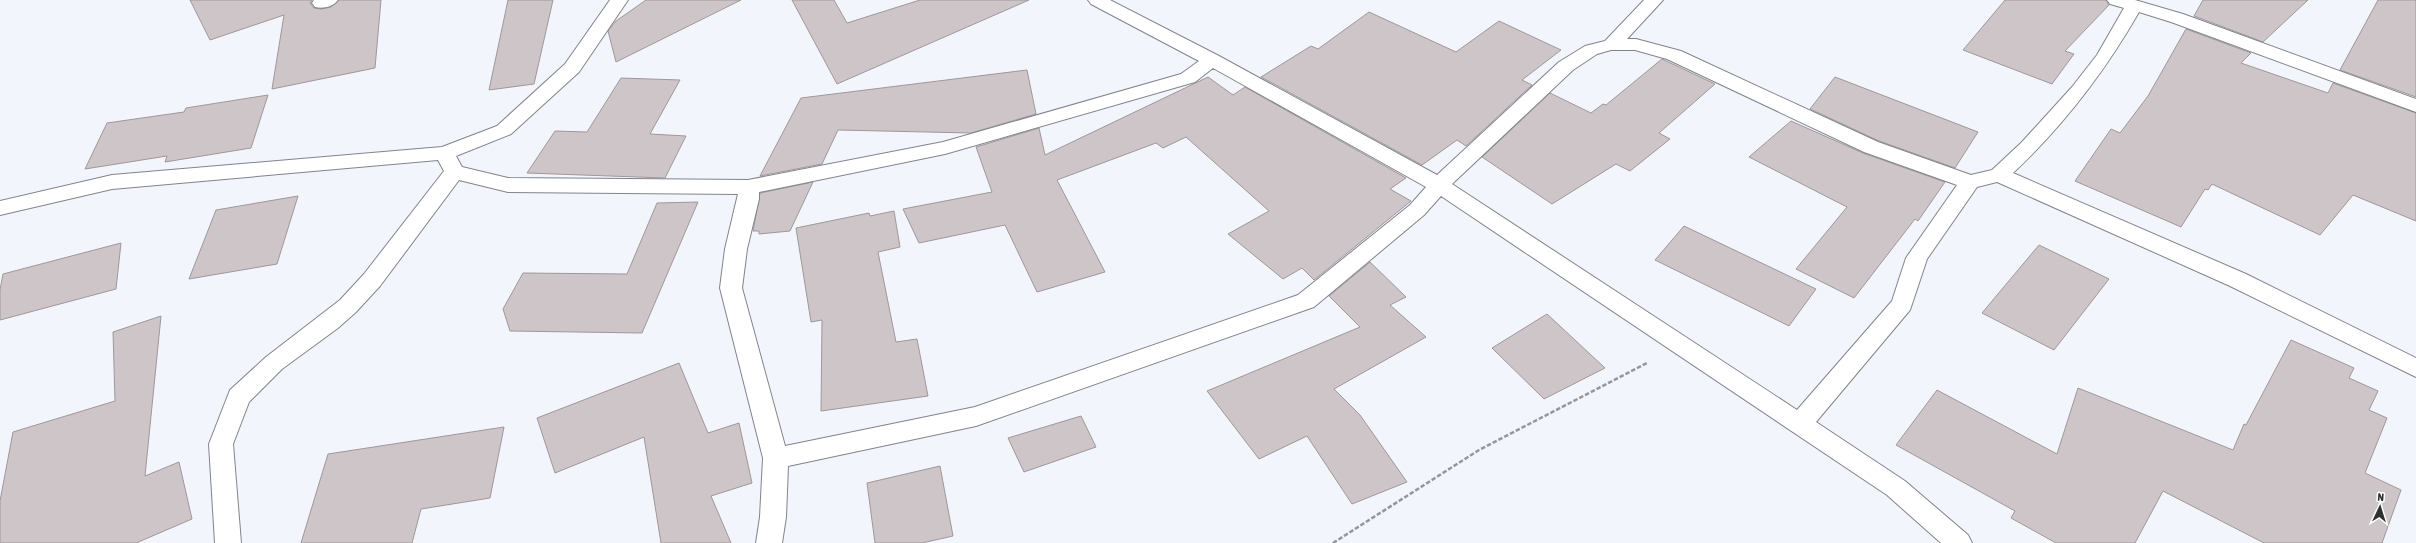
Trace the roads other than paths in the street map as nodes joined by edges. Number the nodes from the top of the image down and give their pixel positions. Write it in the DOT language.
graph roads {
  1 [pos="1097,0"];
  2 [pos="1654,0"];
  3 [pos="617,1"];
  4 [pos="2125,3"];
  5 [pos="1611,45"];
  6 [pos="1212,60"];
  7 [pos="2416,106"];
  8 [pos="449,163"];
  9 [pos="1999,175"];
  10 [pos="1970,182"];
  11 [pos="1439,185"];
  12 [pos="748,187"];
  13 [pos="0,208"];
  14 [pos="2416,368"];
  15 [pos="1800,424"];
  16 [pos="776,458"];
  17 [pos="228,543"];
  18 [pos="769,543"];
  19 [pos="1958,543"];
  1 -- 6 [label="street"];
  2 -- 5 [label="street"];
  3 -- 8 [label="street"];
  4 -- 7 [label="street"];
  4 -- 9 [label="street"];
  5 -- 10 [label="street"];
  5 -- 11 [label="street"];
  6 -- 11 [label="street"];
  6 -- 12 [label="street"];
  8 -- 12 [label="street"];
  8 -- 13 [label="street"];
  8 -- 17 [label="street"];
  9 -- 10 [label="street"];
  9 -- 14 [label="street"];
  10 -- 15 [label="street"];
  11 -- 15 [label="street"];
  11 -- 16 [label="street"];
  12 -- 16 [label="street"];
  15 -- 19 [label="street"];
  16 -- 18 [label="street"];
}
